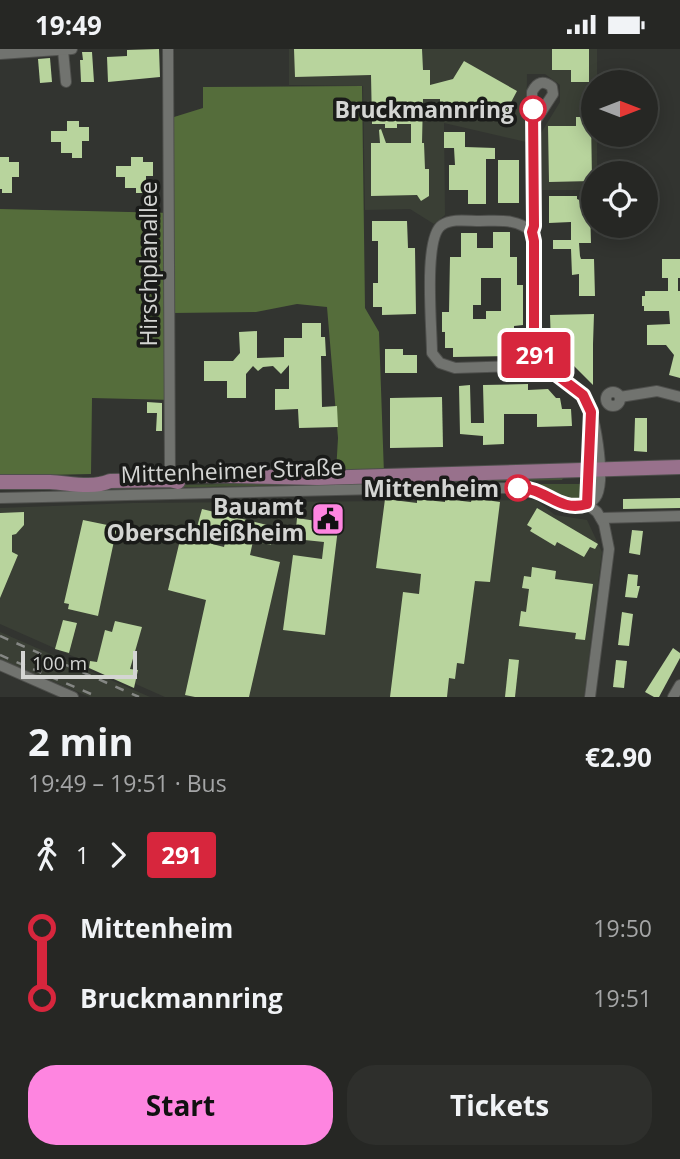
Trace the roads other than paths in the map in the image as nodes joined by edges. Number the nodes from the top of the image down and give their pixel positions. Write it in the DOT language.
graph roads {
  1 [pos="64,49"];
  2 [pos="168,49"];
  3 [pos="25,51"];
  4 [pos="0,54"];
  5 [pos="66,82"];
  6 [pos="534,123"];
  7 [pos="532,232"];
  8 [pos="537,358"];
  9 [pos="680,397"];
  10 [pos="592,414"];
  11 [pos="680,467"];
  12 [pos="594,469"];
  13 [pos="170,480"];
  14 [pos="0,482"];
  15 [pos="0,498"];
  16 [pos="587,504"];
  17 [pos="680,516"];
  18 [pos="601,518"];
  19 [pos="0,665"];
  20 [pos="680,684"];
  21 [pos="73,697"];
  22 [pos="590,697"];
  23 [pos="673,697"];
  1 -- 3 [label="street"];
  1 -- 5 [label="street"];
  2 -- 13 [label="street, Hirschplanallee"];
  3 -- 4 [label="street"];
  6 -- 7 [label="street"];
  7 -- 8 [label="street"];
  7 -- 8 [label="street"];
  8 -- 10 [label="street"];
  9 -- 10 [label="street"];
  10 -- 12 [label="street"];
  11 -- 12 [label="main road"];
  12 -- 13 [label="main road, Mittenheimer Straße"];
  12 -- 16 [label="street"];
  13 -- 14 [label="main road, Mittenheimer Straße"];
  15 -- 16 [label="street, Mittenheimer Straße"];
  16 -- 18 [label="street"];
  17 -- 18 [label="street"];
  18 -- 22 [label="street"];
  19 -- 21 [label="street"];
  20 -- 23 [label="street"];
}
